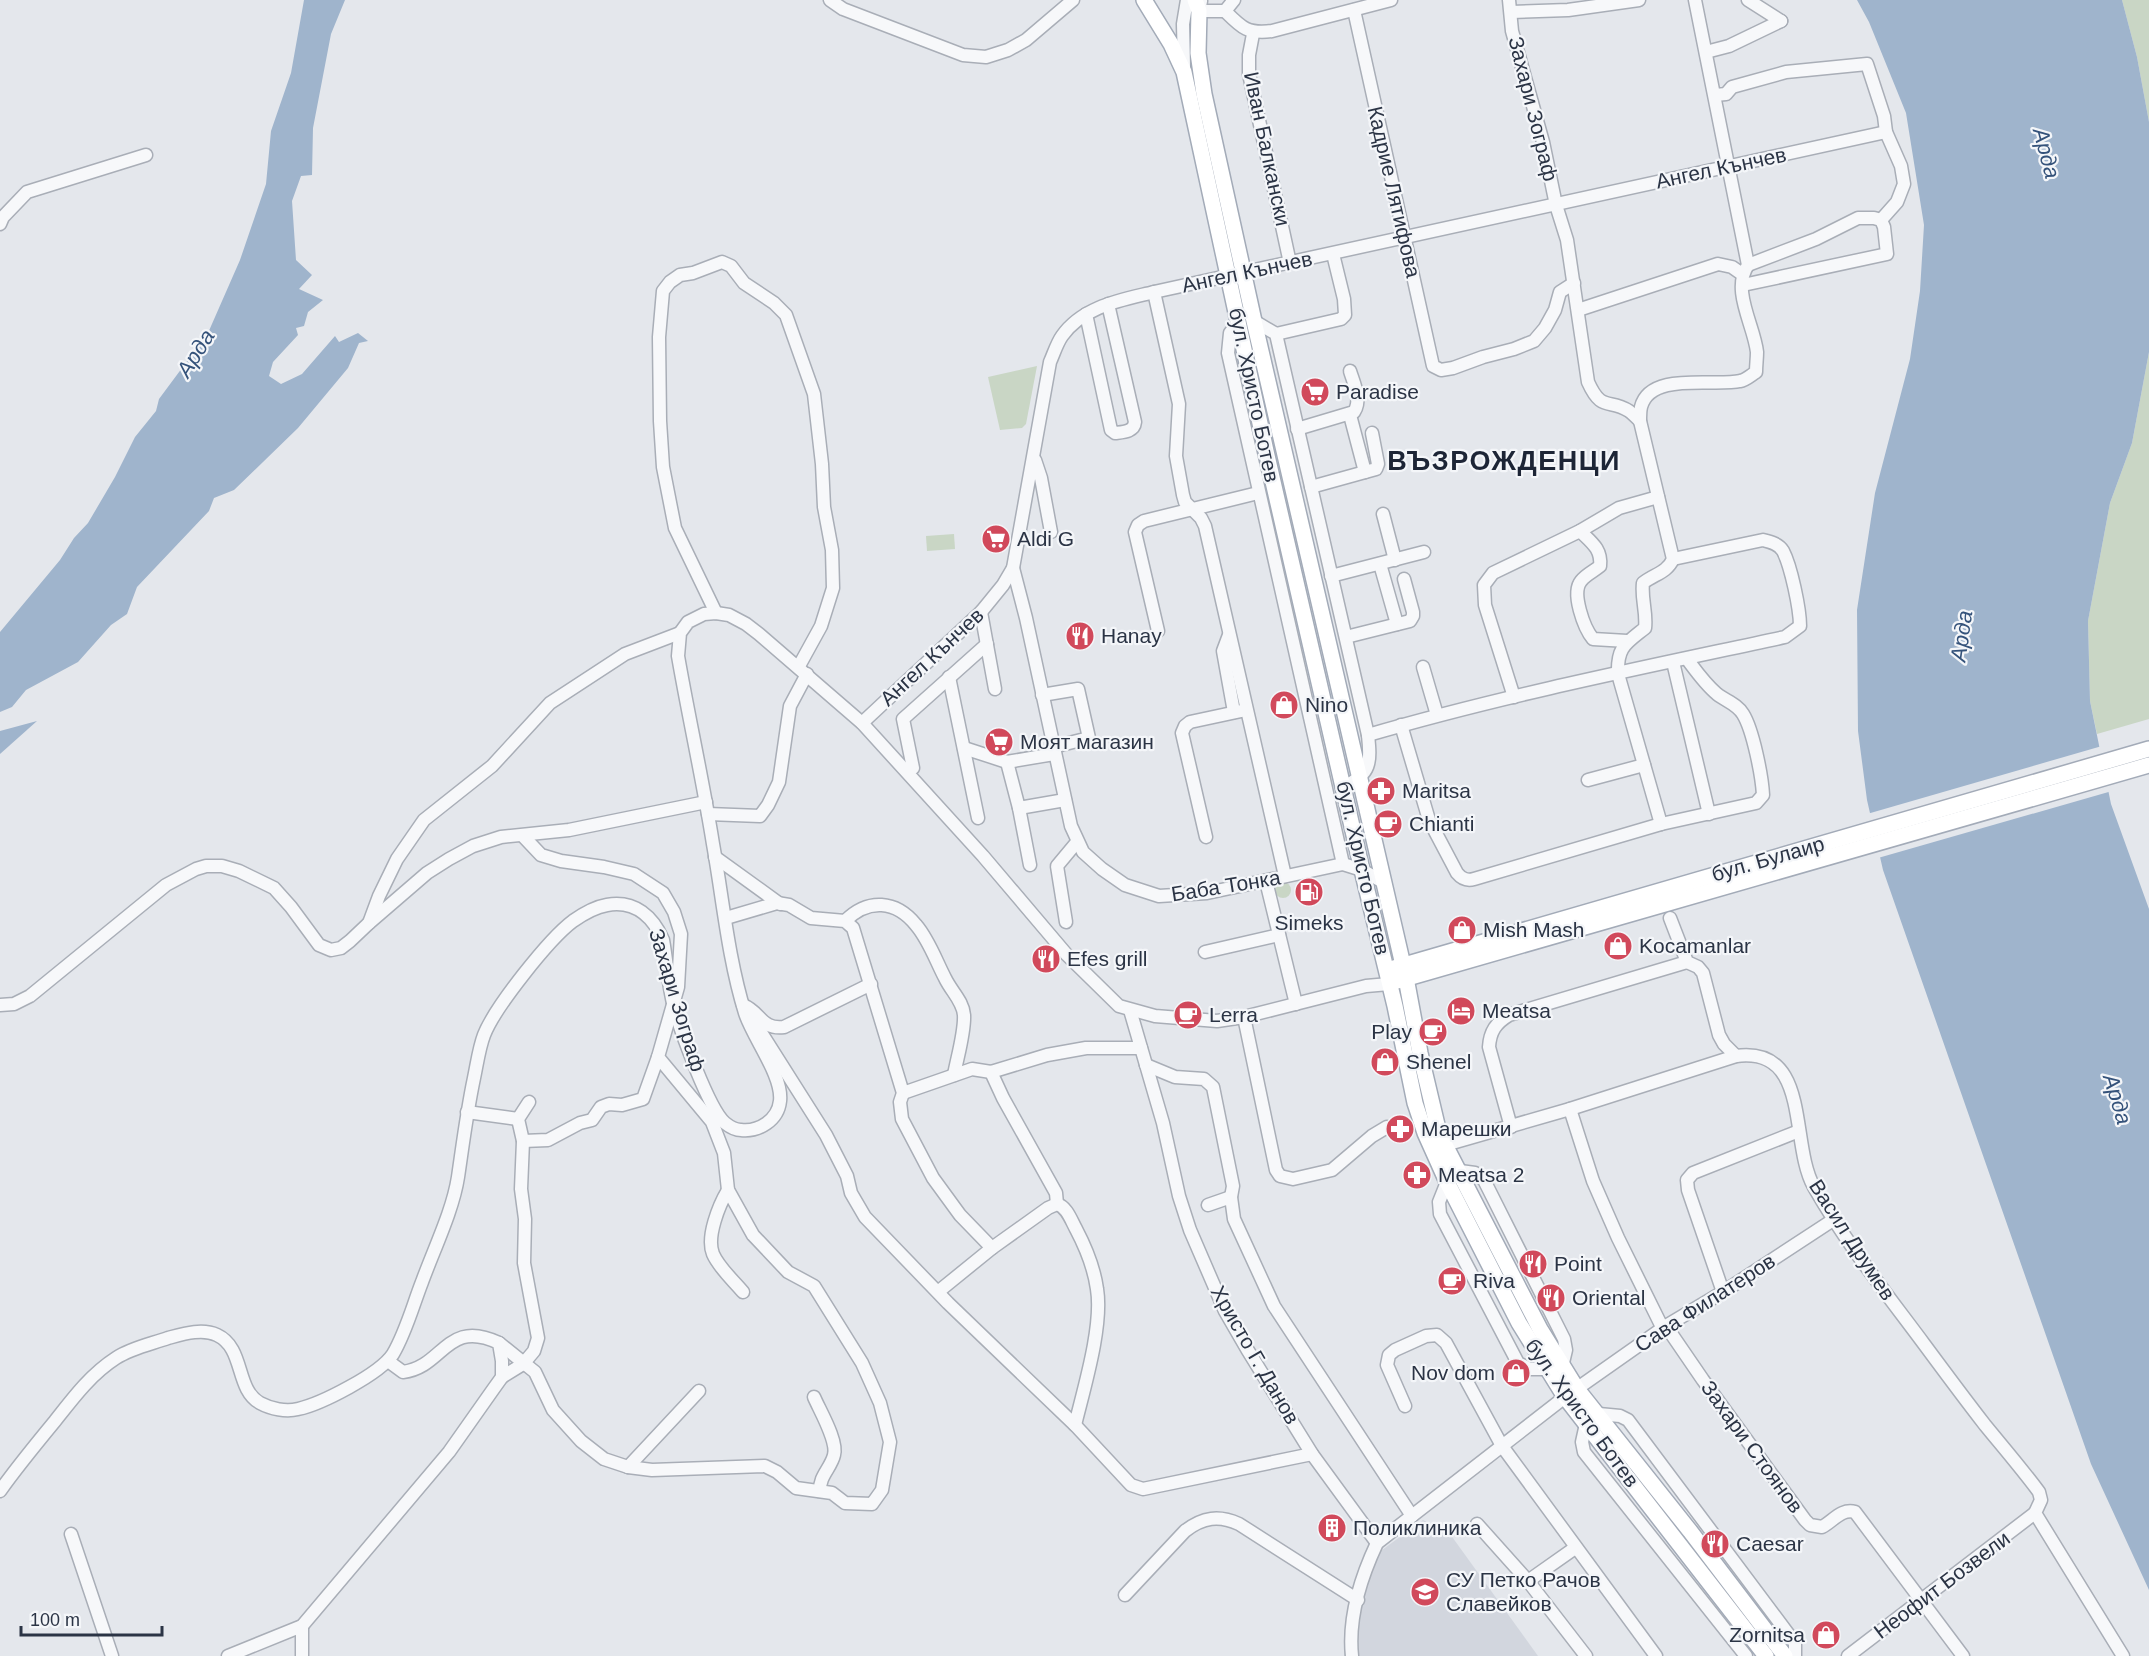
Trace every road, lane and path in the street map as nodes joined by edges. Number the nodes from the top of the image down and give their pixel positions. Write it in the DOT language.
graph roads {
  1 [pos="830,0"];
  2 [pos="1073,0"];
  3 [pos="1144,0"];
  4 [pos="1187,0"];
  5 [pos="1234,0"];
  6 [pos="1391,0"];
  7 [pos="1639,0"];
  8 [pos="1695,0"];
  9 [pos="1748,0"];
  10 [pos="1199,4"];
  11 [pos="1510,6"];
  12 [pos="1225,10"];
  13 [pos="1353,10"];
  14 [pos="1253,34"];
  15 [pos="1706,52"];
  16 [pos="1184,72"];
  17 [pos="1715,95"];
  18 [pos="1886,132"];
  19 [pos="146,155"];
  20 [pos="1729,167"];
  21 [pos="1556,205"];
  22 [pos="1881,220"];
  23 [pos="0,224"];
  24 [pos="1405,238"];
  25 [pos="1333,254"];
  26 [pos="1290,263"];
  27 [pos="1744,274"];
  28 [pos="1236,275"];
  29 [pos="1574,283"];
  30 [pos="1154,292"];
  31 [pos="1108,304"];
  32 [pos="1578,310"];
  33 [pos="1086,314"];
  34 [pos="1254,321"];
  35 [pos="1238,322"];
  36 [pos="1276,334"];
  37 [pos="1350,371"];
  38 [pos="1350,415"];
  39 [pos="1640,421"];
  40 [pos="1297,429"];
  41 [pos="1372,433"];
  42 [pos="1034,457"];
  43 [pos="1365,472"];
  44 [pos="1311,487"];
  45 [pos="1258,493"];
  46 [pos="1658,497"];
  47 [pos="1195,510"];
  48 [pos="1383,514"];
  49 [pos="1580,531"];
  50 [pos="1052,532"];
  51 [pos="1425,552"];
  52 [pos="1673,559"];
  53 [pos="1395,560"];
  54 [pos="1380,564"];
  55 [pos="1013,568"];
  56 [pos="1331,576"];
  57 [pos="1404,579"];
  58 [pos="981,612"];
  59 [pos="716,613"];
  60 [pos="1397,624"];
  61 [pos="1158,631"];
  62 [pos="680,633"];
  63 [pos="1347,637"];
  64 [pos="1627,641"];
  65 [pos="987,644"];
  66 [pos="1687,658"];
  67 [pos="1673,662"];
  68 [pos="1423,667"];
  69 [pos="803,670"];
  70 [pos="1618,674"];
  71 [pos="949,677"];
  72 [pos="995,689"];
  73 [pos="1042,695"];
  74 [pos="1514,697"];
  75 [pos="1240,711"];
  76 [pos="1437,715"];
  77 [pos="862,723"];
  78 [pos="1401,725"];
  79 [pos="1368,735"];
  80 [pos="964,748"];
  81 [pos="2149,749"];
  82 [pos="1054,751"];
  83 [pos="1007,762"];
  84 [pos="1644,765"];
  85 [pos="2149,765"];
  86 [pos="913,768"];
  87 [pos="1359,780"];
  88 [pos="1588,780"];
  89 [pos="1344,786"];
  90 [pos="1065,800"];
  91 [pos="707,808"];
  92 [pos="1019,808"];
  93 [pos="1709,814"];
  94 [pos="978,818"];
  95 [pos="1661,824"];
  96 [pos="523,836"];
  97 [pos="1206,837"];
  98 [pos="1077,842"];
  99 [pos="716,857"];
  100 [pos="1343,864"];
  101 [pos="1030,865"];
  102 [pos="1362,870"];
  103 [pos="1285,876"];
  104 [pos="1724,879"];
  105 [pos="1266,881"];
  106 [pos="1383,882"];
  107 [pos="780,904"];
  108 [pos="726,918"];
  109 [pos="1670,918"];
  110 [pos="845,921"];
  111 [pos="1066,922"];
  112 [pos="369,923"];
  113 [pos="1279,935"];
  114 [pos="1205,952"];
  115 [pos="1687,962"];
  116 [pos="1405,972"];
  117 [pos="1388,977"];
  118 [pos="871,984"];
  119 [pos="1296,1004"];
  120 [pos="0,1005"];
  121 [pos="674,1007"];
  122 [pos="744,1010"];
  123 [pos="1130,1010"];
  124 [pos="1244,1017"];
  125 [pos="1141,1048"];
  126 [pos="1736,1056"];
  127 [pos="658,1057"];
  128 [pos="1146,1065"];
  129 [pos="990,1071"];
  130 [pos="954,1075"];
  131 [pos="903,1093"];
  132 [pos="530,1102"];
  133 [pos="1570,1109"];
  134 [pos="467,1112"];
  135 [pos="518,1119"];
  136 [pos="1387,1127"];
  137 [pos="1511,1127"];
  138 [pos="1799,1131"];
  139 [pos="523,1141"];
  140 [pos="1445,1145"];
  141 [pos="728,1191"];
  142 [pos="1230,1197"];
  143 [pos="1057,1204"];
  144 [pos="1208,1205"];
  145 [pos="1833,1220"];
  146 [pos="992,1248"];
  147 [pos="939,1291"];
  148 [pos="743,1292"];
  149 [pos="1723,1292"];
  150 [pos="1664,1327"];
  151 [pos="499,1343"];
  152 [pos="387,1361"];
  153 [pos="523,1364"];
  154 [pos="502,1377"];
  155 [pos="699,1391"];
  156 [pos="1571,1393"];
  157 [pos="814,1397"];
  158 [pos="1405,1406"];
  159 [pos="1599,1414"];
  160 [pos="1586,1424"];
  161 [pos="1075,1425"];
  162 [pos="1502,1446"];
  163 [pos="1312,1454"];
  164 [pos="628,1467"];
  165 [pos="0,1491"];
  166 [pos="819,1491"];
  167 [pos="2035,1513"];
  168 [pos="1412,1516"];
  169 [pos="1478,1524"];
  170 [pos="71,1534"];
  171 [pos="1377,1543"];
  172 [pos="1575,1548"];
  173 [pos="1528,1581"];
  174 [pos="1125,1595"];
  175 [pos="1921,1599"];
  176 [pos="1358,1600"];
  177 [pos="302,1626"];
  178 [pos="112,1656"];
  179 [pos="228,1656"];
  180 [pos="302,1656"];
  181 [pos="1352,1656"];
  182 [pos="1586,1656"];
  183 [pos="1656,1656"];
  184 [pos="1746,1656"];
  185 [pos="1766,1656"];
  186 [pos="1785,1656"];
  187 [pos="1795,1656"];
  188 [pos="1848,1656"];
  189 [pos="1963,1656"];
  190 [pos="2123,1656"];
  1 -- 2 [label="street"];
  3 -- 16 [label="main road, бул. Христо Ботев"];
  4 -- 16 [label="street"];
  5 -- 12 [label="street"];
  6 -- 13 [label="street"];
  7 -- 11 [label="street"];
  8 -- 15 [label="street"];
  9 -- 15 [label="street"];
  10 -- 12 [label="street"];
  10 -- 28 [label="main road, бул. Христо Ботев"];
  11 -- 21 [label="street, Захари Зограф"];
  12 -- 14 [label="street"];
  13 -- 14 [label="street"];
  13 -- 24 [label="street, Кадрие Лятифова"];
  14 -- 26 [label="street, Иван Балкански"];
  15 -- 17 [label="street"];
  16 -- 28 [label="main road, бул. Христо Ботев"];
  17 -- 18 [label="street"];
  17 -- 20 [label="street"];
  18 -- 20 [label="street, Ангел Кънчев"];
  18 -- 22 [label="street"];
  19 -- 23 [label="street"];
  20 -- 21 [label="street, Ангел Кънчев"];
  20 -- 27 [label="street"];
  21 -- 24 [label="street, Ангел Кънчев"];
  21 -- 29 [label="street, Захари Зограф"];
  22 -- 27 [label="street"];
  22 -- 27 [label="street"];
  24 -- 25 [label="street, Ангел Кънчев"];
  24 -- 29 [label="street, Кадрие Лятифова"];
  25 -- 26 [label="street, Ангел Кънчев"];
  25 -- 36 [label="street"];
  26 -- 28 [label="street, Ангел Кънчев"];
  27 -- 32 [label="street"];
  27 -- 39 [label="street"];
  28 -- 30 [label="street, Ангел Кънчев"];
  28 -- 34 [label="main road, бул. Христо Ботев"];
  28 -- 35 [label="main road, бул. Христо Ботев"];
  29 -- 32 [label="street, Захари Зограф"];
  30 -- 31 [label="street, Ангел Кънчев"];
  30 -- 47 [label="street"];
  31 -- 33 [label="street, Ангел Кънчев"];
  31 -- 33 [label="street"];
  32 -- 39 [label="street, Захари Зограф"];
  33 -- 42 [label="street, Ангел Кънчев"];
  34 -- 36 [label="street"];
  34 -- 87 [label="main road, бул. Христо Ботев"];
  35 -- 45 [label="street"];
  35 -- 89 [label="main road, бул. Христо Ботев"];
  36 -- 40 [label="street"];
  37 -- 38 [label="street"];
  38 -- 40 [label="street"];
  38 -- 43 [label="street"];
  39 -- 46 [label="street"];
  40 -- 44 [label="street"];
  41 -- 43 [label="street"];
  42 -- 50 [label="street"];
  42 -- 55 [label="street, Ангел Кънчев"];
  43 -- 44 [label="street"];
  44 -- 56 [label="street"];
  45 -- 47 [label="street"];
  45 -- 100 [label="street"];
  46 -- 49 [label="street"];
  46 -- 52 [label="street"];
  47 -- 61 [label="street"];
  47 -- 75 [label="street"];
  48 -- 53 [label="street"];
  49 -- 64 [label="street"];
  49 -- 74 [label="street"];
  51 -- 53 [label="street"];
  52 -- 64 [label="street"];
  52 -- 66 [label="street"];
  53 -- 54 [label="street"];
  54 -- 56 [label="street"];
  54 -- 60 [label="street"];
  55 -- 58 [label="street, Ангел Кънчев"];
  55 -- 73 [label="street, Баба Тонка"];
  56 -- 63 [label="street"];
  57 -- 60 [label="street"];
  58 -- 65 [label="street"];
  58 -- 77 [label="street, Ангел Кънчев"];
  59 -- 62 [label="street"];
  59 -- 69 [label="street"];
  59 -- 69 [label="street"];
  60 -- 63 [label="street"];
  62 -- 91 [label="street, Захари Зограф"];
  62 -- 112 [label="street"];
  63 -- 79 [label="street"];
  64 -- 70 [label="street"];
  65 -- 71 [label="street"];
  65 -- 72 [label="street"];
  66 -- 67 [label="street"];
  66 -- 93 [label="street"];
  67 -- 70 [label="street"];
  67 -- 93 [label="street"];
  68 -- 76 [label="street"];
  69 -- 77 [label="street"];
  69 -- 91 [label="street"];
  70 -- 74 [label="street"];
  70 -- 84 [label="street"];
  71 -- 80 [label="street"];
  71 -- 86 [label="street"];
  73 -- 82 [label="street, Баба Тонка"];
  73 -- 82 [label="street"];
  74 -- 76 [label="street"];
  75 -- 97 [label="street"];
  75 -- 103 [label="street"];
  76 -- 78 [label="street"];
  77 -- 123 [label="street"];
  78 -- 79 [label="street"];
  78 -- 95 [label="street"];
  79 -- 87 [label="street"];
  80 -- 83 [label="street"];
  80 -- 94 [label="street"];
  81 -- 104 [label="main road, бул. Булаир"];
  82 -- 83 [label="street"];
  82 -- 90 [label="street, Баба Тонка"];
  83 -- 92 [label="street"];
  84 -- 88 [label="street"];
  84 -- 95 [label="street"];
  85 -- 104 [label="main road, бул. Булаир"];
  87 -- 89 [label="street"];
  87 -- 106 [label="main road, бул. Христо Ботев"];
  89 -- 102 [label="main road, бул. Христо Ботев"];
  90 -- 92 [label="street"];
  90 -- 98 [label="street, Баба Тонка"];
  91 -- 96 [label="street"];
  91 -- 99 [label="street, Захари Зограф"];
  92 -- 101 [label="street"];
  93 -- 95 [label="street"];
  96 -- 112 [label="street"];
  96 -- 121 [label="street"];
  98 -- 105 [label="street, Баба Тонка"];
  98 -- 111 [label="street"];
  99 -- 107 [label="street"];
  99 -- 108 [label="street, Захари Зограф"];
  100 -- 102 [label="street, Баба Тонка"];
  100 -- 103 [label="street, Баба Тонка"];
  102 -- 106 [label="street, Баба Тонка"];
  102 -- 117 [label="main road, бул. Христо Ботев"];
  103 -- 105 [label="street, Баба Тонка"];
  104 -- 116 [label="main road, бул. Булаир"];
  105 -- 113 [label="street"];
  106 -- 116 [label="main road, бул. Христо Ботев"];
  107 -- 108 [label="street"];
  107 -- 110 [label="street"];
  108 -- 122 [label="street, Захари Зограф"];
  109 -- 115 [label="street"];
  110 -- 118 [label="street"];
  110 -- 130 [label="street"];
  112 -- 120 [label="street"];
  113 -- 114 [label="street"];
  113 -- 119 [label="street"];
  115 -- 126 [label="street"];
  115 -- 137 [label="street"];
  116 -- 117 [label="main road, бул. Булаир"];
  116 -- 140 [label="main road, бул. Христо Ботев"];
  117 -- 119 [label="street"];
  117 -- 156 [label="main road, бул. Христо Ботев"];
  118 -- 122 [label="street"];
  118 -- 131 [label="street"];
  119 -- 124 [label="street"];
  121 -- 122 [label="street, Захари Зограф"];
  121 -- 127 [label="street"];
  121 -- 134 [label="street, Захари Зограф"];
  122 -- 147 [label="street"];
  123 -- 124 [label="street"];
  123 -- 125 [label="street, Христо Г. Данов"];
  124 -- 136 [label="street"];
  125 -- 128 [label="street, Христо Г. Данов"];
  125 -- 129 [label="street"];
  126 -- 133 [label="street, Васил Друмев"];
  126 -- 138 [label="street, Васил Друмев"];
  127 -- 139 [label="street"];
  127 -- 141 [label="street"];
  128 -- 142 [label="street"];
  128 -- 163 [label="street, Христо Г. Данов"];
  129 -- 130 [label="street"];
  129 -- 143 [label="street"];
  130 -- 131 [label="street"];
  131 -- 146 [label="street"];
  132 -- 135 [label="street"];
  133 -- 137 [label="street, Васил Друмев"];
  133 -- 150 [label="street"];
  134 -- 135 [label="street"];
  134 -- 152 [label="street, Захари Зограф"];
  135 -- 139 [label="street"];
  137 -- 140 [label="street, Васил Друмев"];
  138 -- 145 [label="street, Васил Друмев"];
  138 -- 149 [label="street"];
  139 -- 153 [label="street"];
  140 -- 156 [label="main road, бул. Христо Ботев"];
  141 -- 148 [label="street"];
  141 -- 166 [label="street"];
  142 -- 144 [label="street"];
  142 -- 168 [label="street"];
  143 -- 146 [label="street"];
  143 -- 161 [label="street"];
  145 -- 149 [label="street, Сава Филатеров"];
  145 -- 167 [label="street, Васил Друмев"];
  146 -- 147 [label="street"];
  147 -- 161 [label="street"];
  149 -- 150 [label="street, Сава Филатеров"];
  150 -- 156 [label="street, Сава Филатеров"];
  150 -- 175 [label="street, Захари Стоянов"];
  151 -- 152 [label="street"];
  151 -- 153 [label="street"];
  151 -- 154 [label="street"];
  152 -- 165 [label="street, Захари Зограф"];
  153 -- 154 [label="street"];
  153 -- 164 [label="street"];
  154 -- 177 [label="street"];
  155 -- 164 [label="street"];
  156 -- 159 [label="main road, бул. Христо Ботев"];
  156 -- 160 [label="main road, бул. Христо Ботев"];
  156 -- 162 [label="street, Сава Филатеров"];
  157 -- 166 [label="street"];
  158 -- 162 [label="street"];
  159 -- 186 [label="main road, бул. Христо Ботев"];
  159 -- 187 [label="street"];
  160 -- 184 [label="street"];
  160 -- 185 [label="main road, бул. Христо Ботев"];
  161 -- 163 [label="street"];
  162 -- 168 [label="street, Сава Филатеров"];
  162 -- 172 [label="street"];
  163 -- 171 [label="street, Христо Г. Данов"];
  164 -- 166 [label="street"];
  167 -- 175 [label="street, Неофит Бозвели"];
  167 -- 190 [label="street"];
  168 -- 171 [label="street, Сава Филатеров"];
  169 -- 173 [label="street"];
  170 -- 178 [label="street"];
  171 -- 176 [label="street"];
  172 -- 173 [label="street"];
  172 -- 183 [label="street"];
  173 -- 182 [label="street"];
  174 -- 176 [label="street"];
  175 -- 188 [label="street, Неофит Бозвели"];
  175 -- 189 [label="street, Захари Стоянов"];
  176 -- 181 [label="street"];
  177 -- 179 [label="street"];
  177 -- 180 [label="street"];
}
